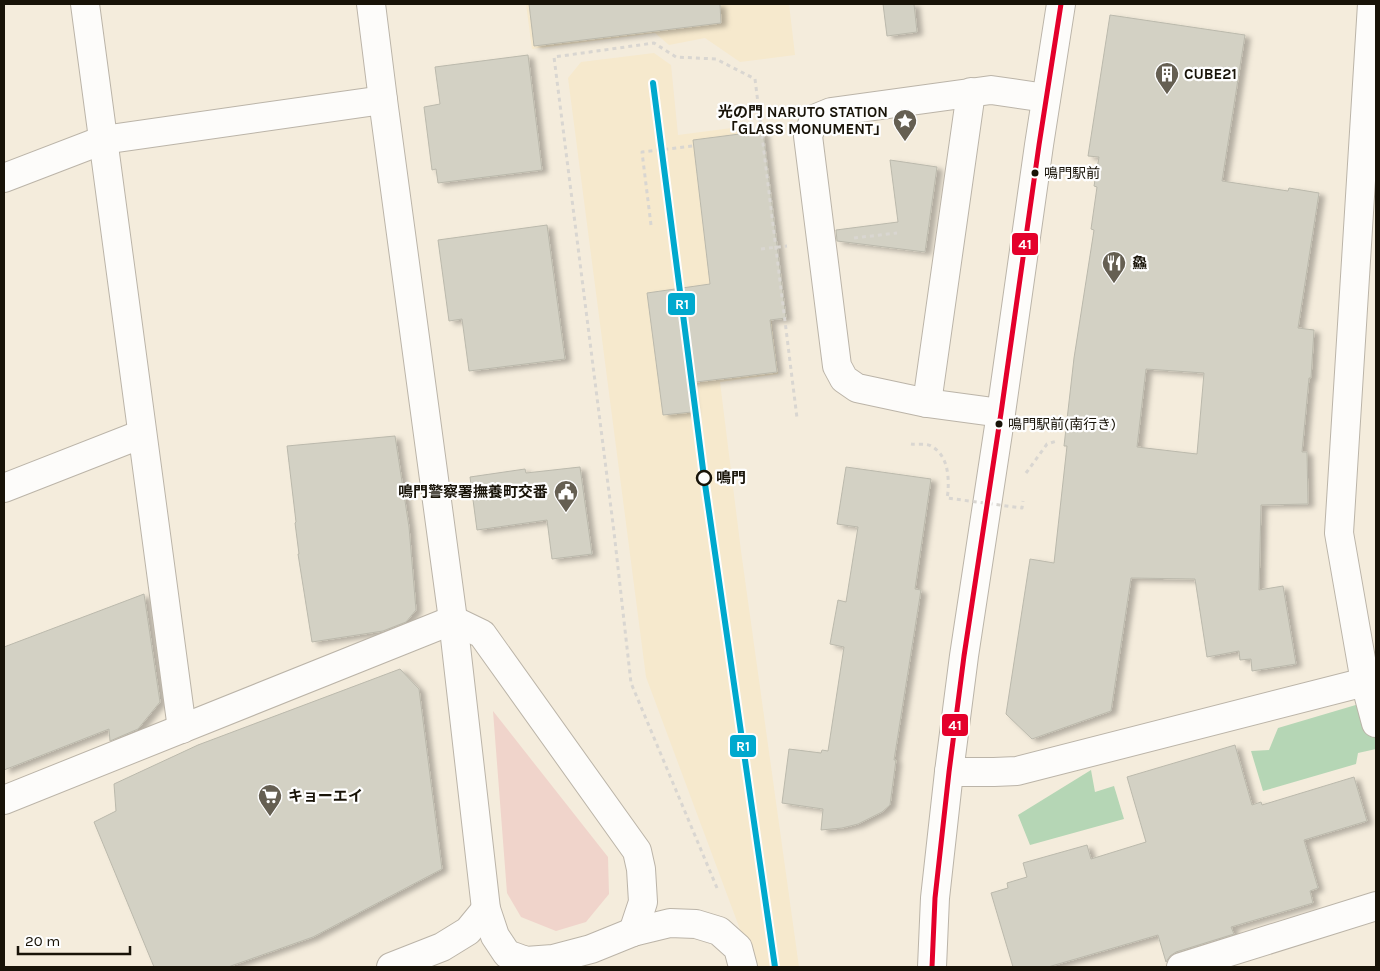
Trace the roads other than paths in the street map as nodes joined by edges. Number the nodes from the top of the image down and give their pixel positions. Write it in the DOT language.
graph roads {
  1 [pos="85,4"];
  2 [pos="372,4"];
  3 [pos="1061,4"];
  4 [pos="1372,4"];
  5 [pos="971,92"];
  6 [pos="1046,98"];
  7 [pos="383,100"];
  8 [pos="103,140"];
  9 [pos="4,178"];
  10 [pos="927,403"];
  11 [pos="1001,413"];
  12 [pos="142,434"];
  13 [pos="4,488"];
  14 [pos="453,620"];
  15 [pos="1367,689"];
  16 [pos="1376,723"];
  17 [pos="182,728"];
  18 [pos="949,772"];
  19 [pos="4,800"];
  20 [pos="1376,906"];
  21 [pos="486,909"];
  22 [pos="633,932"];
  23 [pos="591,949"];
  24 [pos="391,967"];
  25 [pos="547,967"];
  26 [pos="743,967"];
  27 [pos="932,967"];
  28 [pos="1182,967"];
  1 -- 8 [label="main road"];
  2 -- 7 [label="main road"];
  3 -- 6 [label="main road"];
  4 -- 15 [label="main road"];
  5 -- 6 [label="main road"];
  5 -- 10 [label="main road"];
  5 -- 10 [label="main road"];
  6 -- 11 [label="main road"];
  7 -- 8 [label="main road"];
  7 -- 14 [label="main road"];
  8 -- 9 [label="main road"];
  8 -- 12 [label="main road"];
  10 -- 11 [label="main road"];
  11 -- 18 [label="main road"];
  12 -- 13 [label="main road"];
  12 -- 17 [label="main road"];
  14 -- 17 [label="main road"];
  14 -- 21 [label="main road"];
  14 -- 22 [label="main road"];
  15 -- 16 [label="main road"];
  15 -- 18 [label="main road"];
  17 -- 19 [label="main road"];
  18 -- 27 [label="main road"];
  20 -- 28 [label="main road"];
  21 -- 23 [label="main road"];
  21 -- 24 [label="main road"];
  22 -- 23 [label="main road"];
  22 -- 26 [label="main road"];
  23 -- 25 [label="main road"];
}
